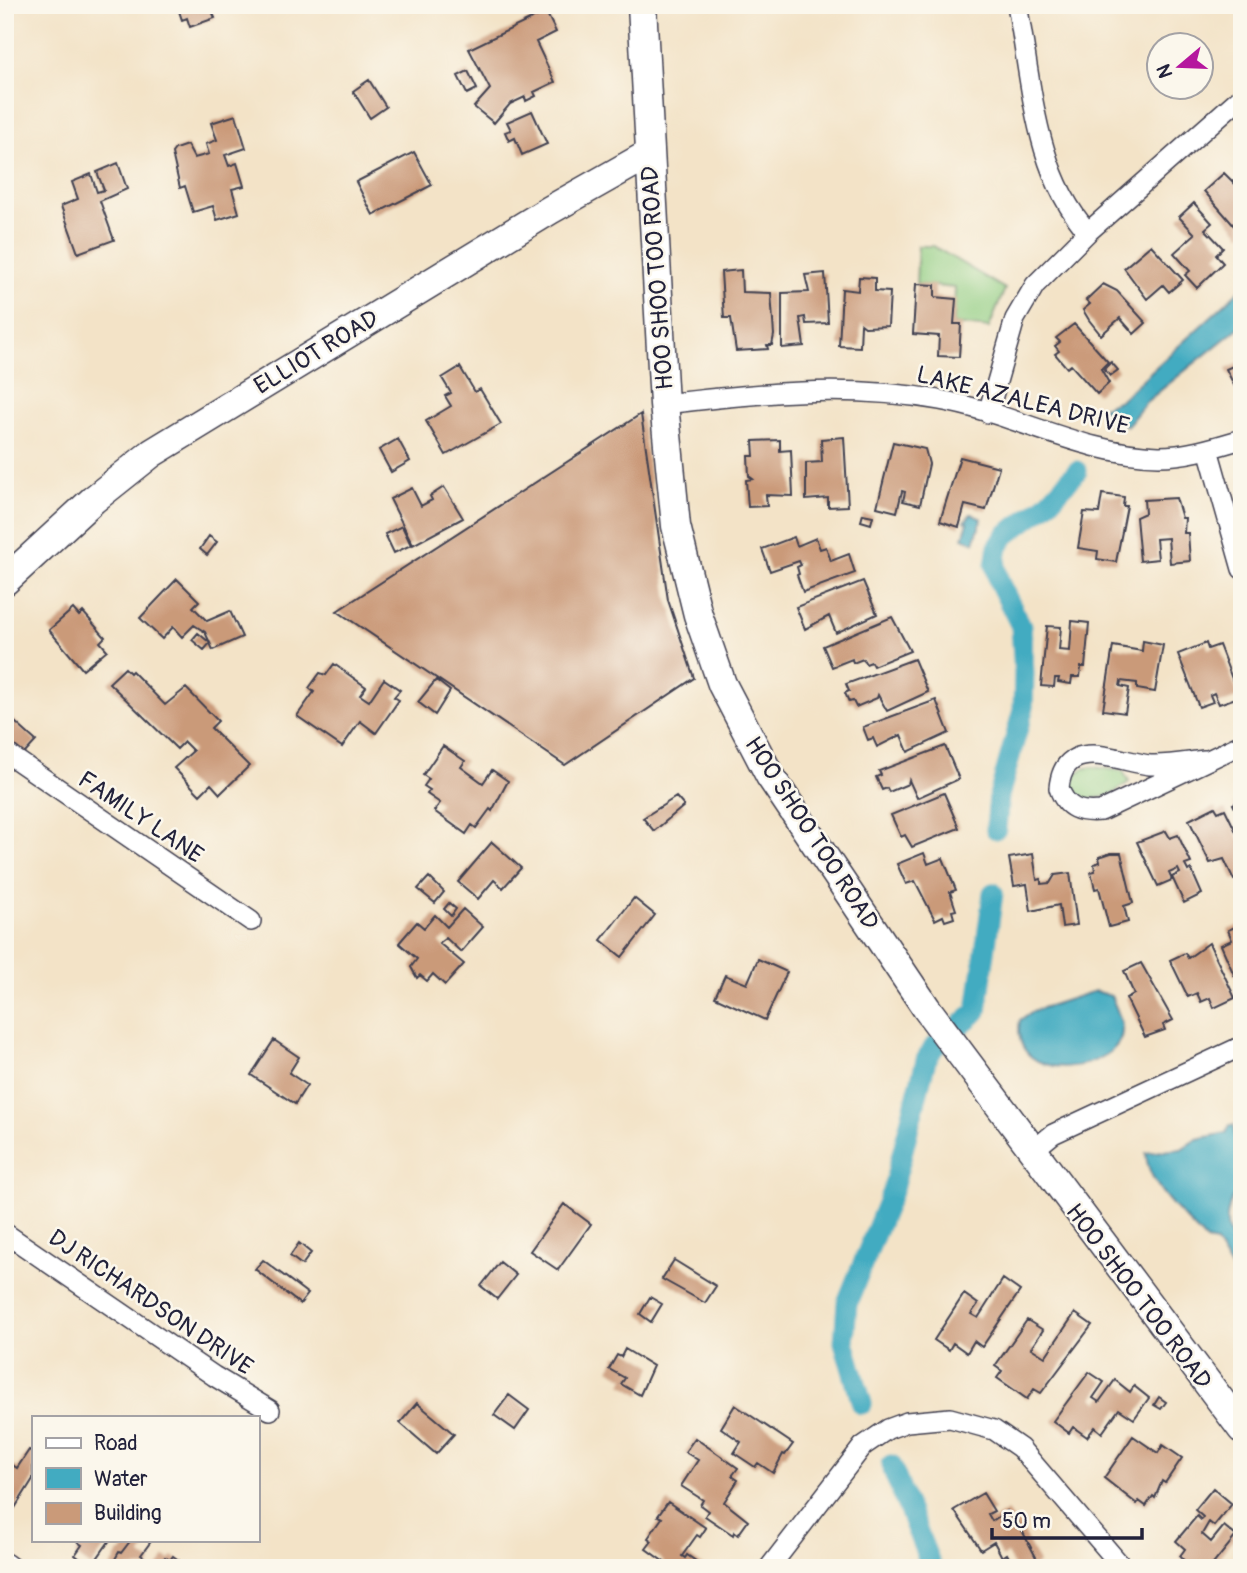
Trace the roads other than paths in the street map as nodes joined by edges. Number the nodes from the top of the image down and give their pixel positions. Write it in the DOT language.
graph roads {
  1 [pos="642,5"];
  2 [pos="1017,5"];
  3 [pos="1242,96"];
  4 [pos="649,154"];
  5 [pos="1088,232"];
  6 [pos="664,404"];
  7 [pos="988,412"];
  8 [pos="1242,439"];
  9 [pos="1208,449"];
  10 [pos="1242,569"];
  11 [pos="5,581"];
  12 [pos="1242,744"];
  13 [pos="5,752"];
  14 [pos="1205,760"];
  15 [pos="251,921"];
  16 [pos="1238,1052"];
  17 [pos="1031,1152"];
  18 [pos="5,1233"];
  19 [pos="271,1410"];
  20 [pos="1242,1429"];
  21 [pos="5,1563"];
  22 [pos="12,1568"];
  23 [pos="769,1568"];
  24 [pos="1123,1568"];
  1 -- 4 [label="street, HOO SHOO TOO ROAD"];
  2 -- 5 [label="street"];
  3 -- 5 [label="street"];
  4 -- 6 [label="street, HOO SHOO TOO ROAD"];
  4 -- 11 [label="street, ELLIOT ROAD"];
  5 -- 7 [label="street"];
  6 -- 7 [label="street, LAKE AZALEA DRIVE"];
  6 -- 17 [label="street, HOO SHOO TOO ROAD"];
  7 -- 9 [label="street, LAKE AZALEA DRIVE"];
  8 -- 9 [label="street, LAKE AZALEA DRIVE"];
  9 -- 10 [label="street"];
  12 -- 14 [label="street"];
  13 -- 15 [label="street, FAMILY LANE"];
  14 -- 14 [label="street"];
  16 -- 17 [label="street"];
  17 -- 20 [label="street, HOO SHOO TOO ROAD"];
  18 -- 19 [label="street, DJ RICHARDSON DRIVE"];
  21 -- 22 [label="street"];
  23 -- 24 [label="street"];
}
